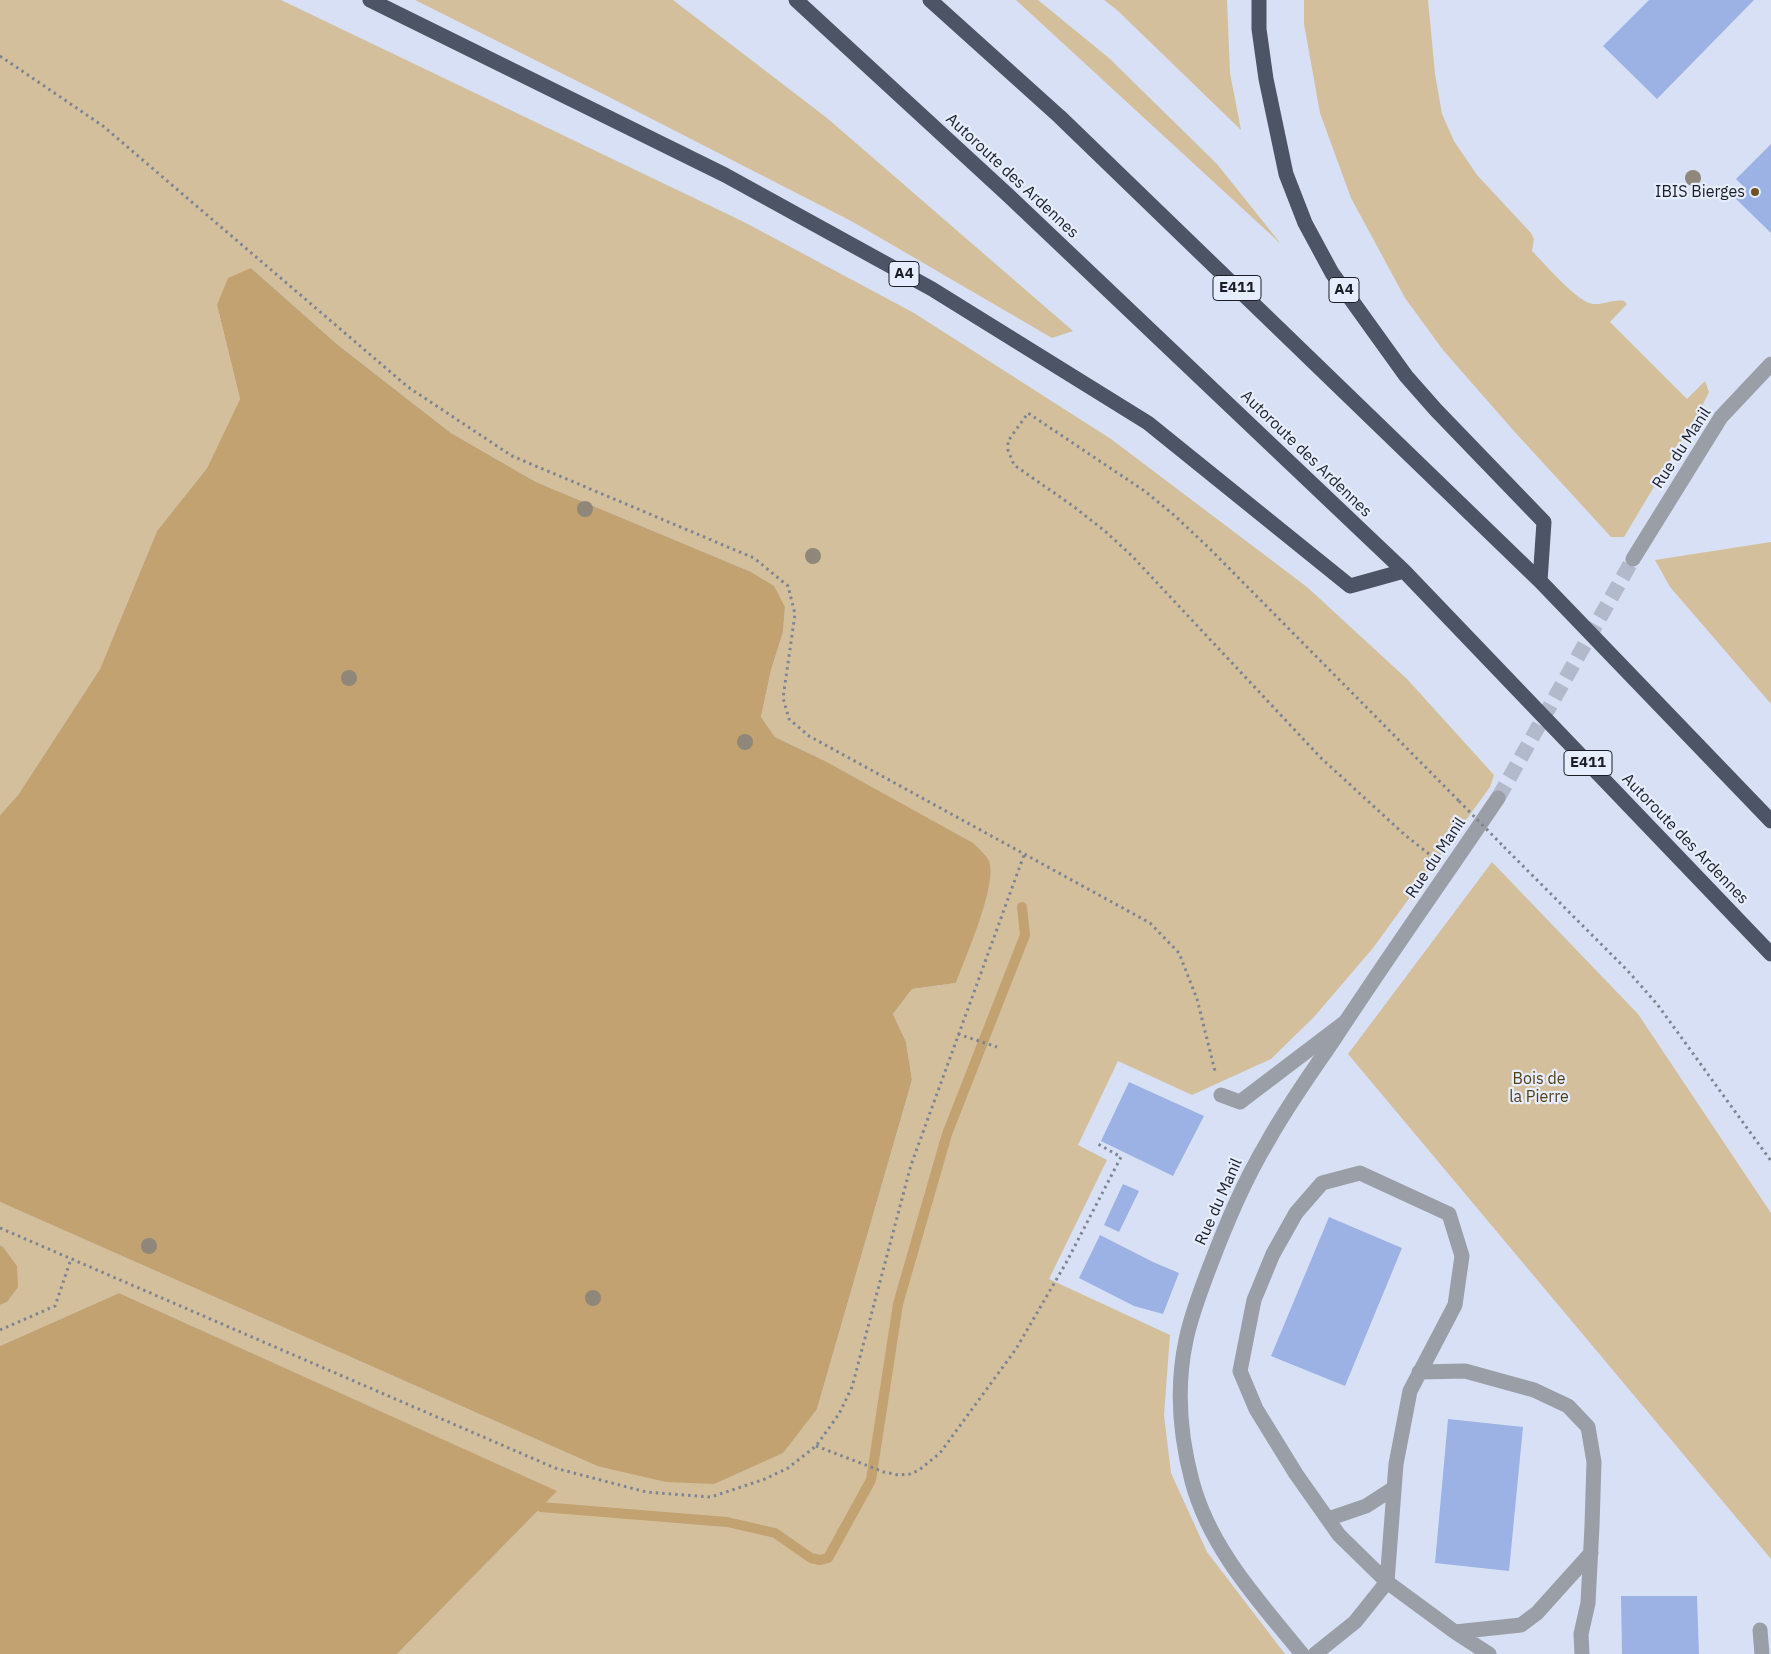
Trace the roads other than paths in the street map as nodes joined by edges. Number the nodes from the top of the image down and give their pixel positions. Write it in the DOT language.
graph roads {
  1 [pos="370,0"];
  2 [pos="796,0"];
  3 [pos="930,0"];
  4 [pos="1259,0"];
  5 [pos="1771,364"];
  6 [pos="1633,559"];
  7 [pos="1404,571"];
  8 [pos="1540,581"];
  9 [pos="1498,798"];
  10 [pos="1771,821"];
  11 [pos="1771,954"];
  12 [pos="1345,1022"];
  13 [pos="1221,1095"];
  14 [pos="1419,1372"];
  15 [pos="1394,1488"];
  16 [pos="1328,1519"];
  17 [pos="1591,1553"];
  18 [pos="1387,1582"];
  19 [pos="1760,1630"];
  20 [pos="1455,1632"];
  21 [pos="1302,1654"];
  22 [pos="1315,1654"];
  23 [pos="1489,1654"];
  24 [pos="1582,1654"];
  25 [pos="1762,1654"];
  1 -- 7 [label="highway, A4"];
  2 -- 7 [label="highway, Autoroute des Ardennes / E411"];
  3 -- 8 [label="highway, E411"];
  4 -- 8 [label="highway, A4"];
  5 -- 6 [label="street, Rue du Manil"];
  7 -- 11 [label="highway, Autoroute des Ardennes / E411"];
  8 -- 10 [label="highway, E411"];
  9 -- 12 [label="street, Rue du Manil"];
  12 -- 13 [label="street"];
  12 -- 21 [label="street, Rue du Manil"];
  14 -- 15 [label="street"];
  14 -- 16 [label="street"];
  14 -- 17 [label="street"];
  15 -- 16 [label="street"];
  15 -- 18 [label="street"];
  16 -- 18 [label="street"];
  17 -- 20 [label="street"];
  17 -- 24 [label="street"];
  18 -- 20 [label="street"];
  18 -- 22 [label="street"];
  19 -- 25 [label="street"];
  20 -- 23 [label="street"];
}
